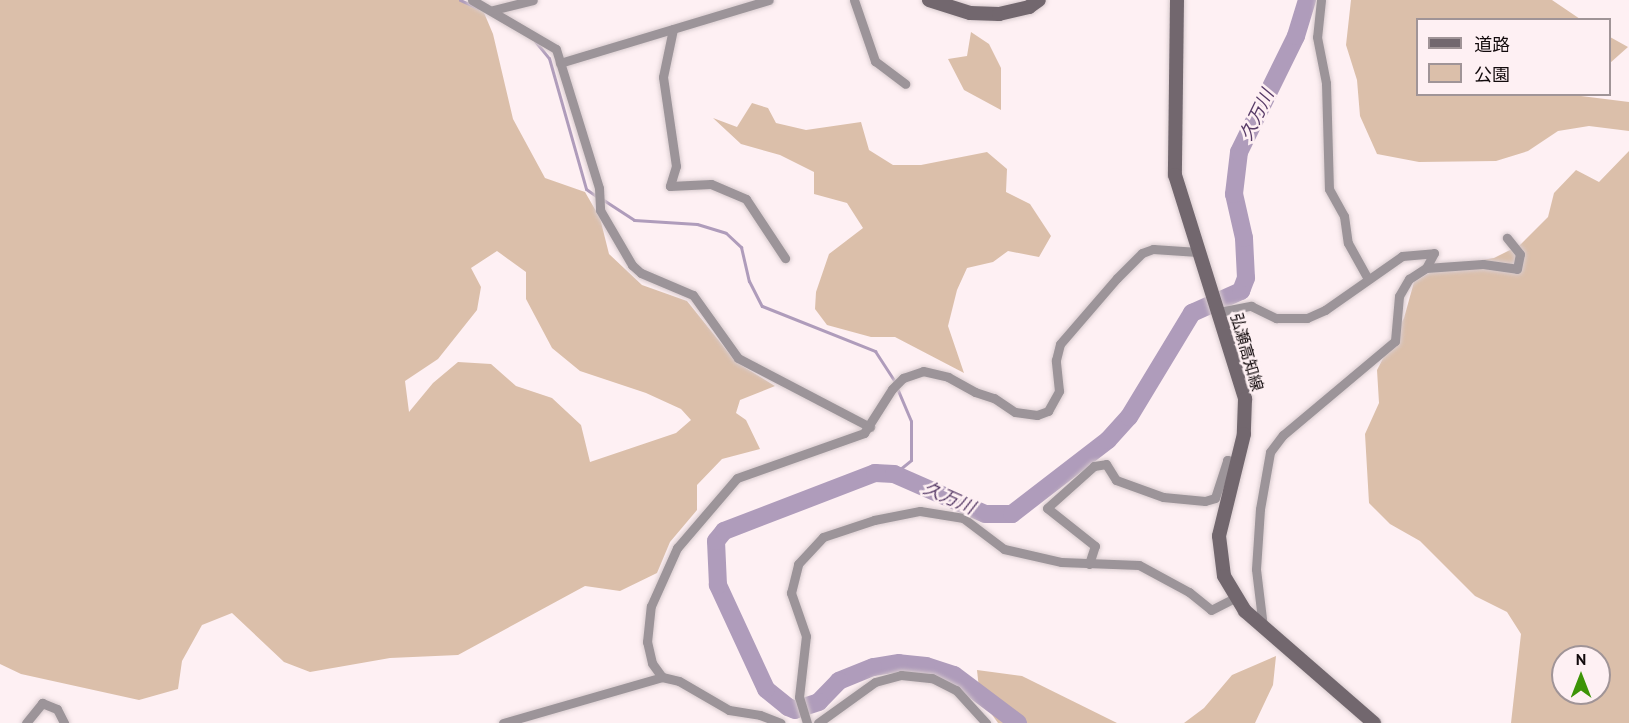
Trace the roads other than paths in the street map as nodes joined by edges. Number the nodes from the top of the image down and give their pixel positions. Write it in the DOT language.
graph roads {
  1 [pos="472,0"];
  2 [pos="533,0"];
  3 [pos="769,0"];
  4 [pos="854,0"];
  5 [pos="928,0"];
  6 [pos="1039,0"];
  7 [pos="1176,0"];
  8 [pos="1321,0"];
  9 [pos="493,10"];
  10 [pos="674,29"];
  11 [pos="560,63"];
  12 [pos="905,84"];
  13 [pos="1507,238"];
  14 [pos="1198,252"];
  15 [pos="785,258"];
  16 [pos="1426,268"];
  17 [pos="1368,279"];
  18 [pos="1218,310"];
  19 [pos="870,427"];
  20 [pos="1236,462"];
  21 [pos="1089,564"];
  22 [pos="1234,598"];
  23 [pos="1263,627"];
  24 [pos="662,677"];
  25 [pos="807,722"];
  26 [pos="26,723"];
  27 [pos="64,723"];
  28 [pos="503,723"];
  29 [pos="781,723"];
  30 [pos="818,723"];
  31 [pos="986,723"];
  32 [pos="1374,723"];
  1 -- 9 [label="street"];
  2 -- 9 [label="street"];
  3 -- 10 [label="street"];
  4 -- 12 [label="street"];
  5 -- 6 [label="main road"];
  7 -- 14 [label="main road, 弘瀬高知線"];
  8 -- 17 [label="street"];
  9 -- 11 [label="street"];
  10 -- 11 [label="street"];
  10 -- 15 [label="street"];
  11 -- 19 [label="street"];
  13 -- 16 [label="street"];
  14 -- 18 [label="main road, 弘瀬高知線"];
  14 -- 19 [label="street"];
  16 -- 17 [label="street"];
  16 -- 23 [label="street"];
  17 -- 18 [label="street"];
  18 -- 20 [label="main road, 弘瀬高知線"];
  19 -- 24 [label="street"];
  20 -- 21 [label="street"];
  20 -- 22 [label="main road, 弘瀬高知線"];
  21 -- 22 [label="street"];
  21 -- 25 [label="street"];
  22 -- 23 [label="main road, 弘瀬高知線"];
  23 -- 32 [label="main road, 弘瀬高知線"];
  24 -- 28 [label="street"];
  24 -- 29 [label="street"];
  26 -- 27 [label="street"];
  30 -- 31 [label="street"];
}
